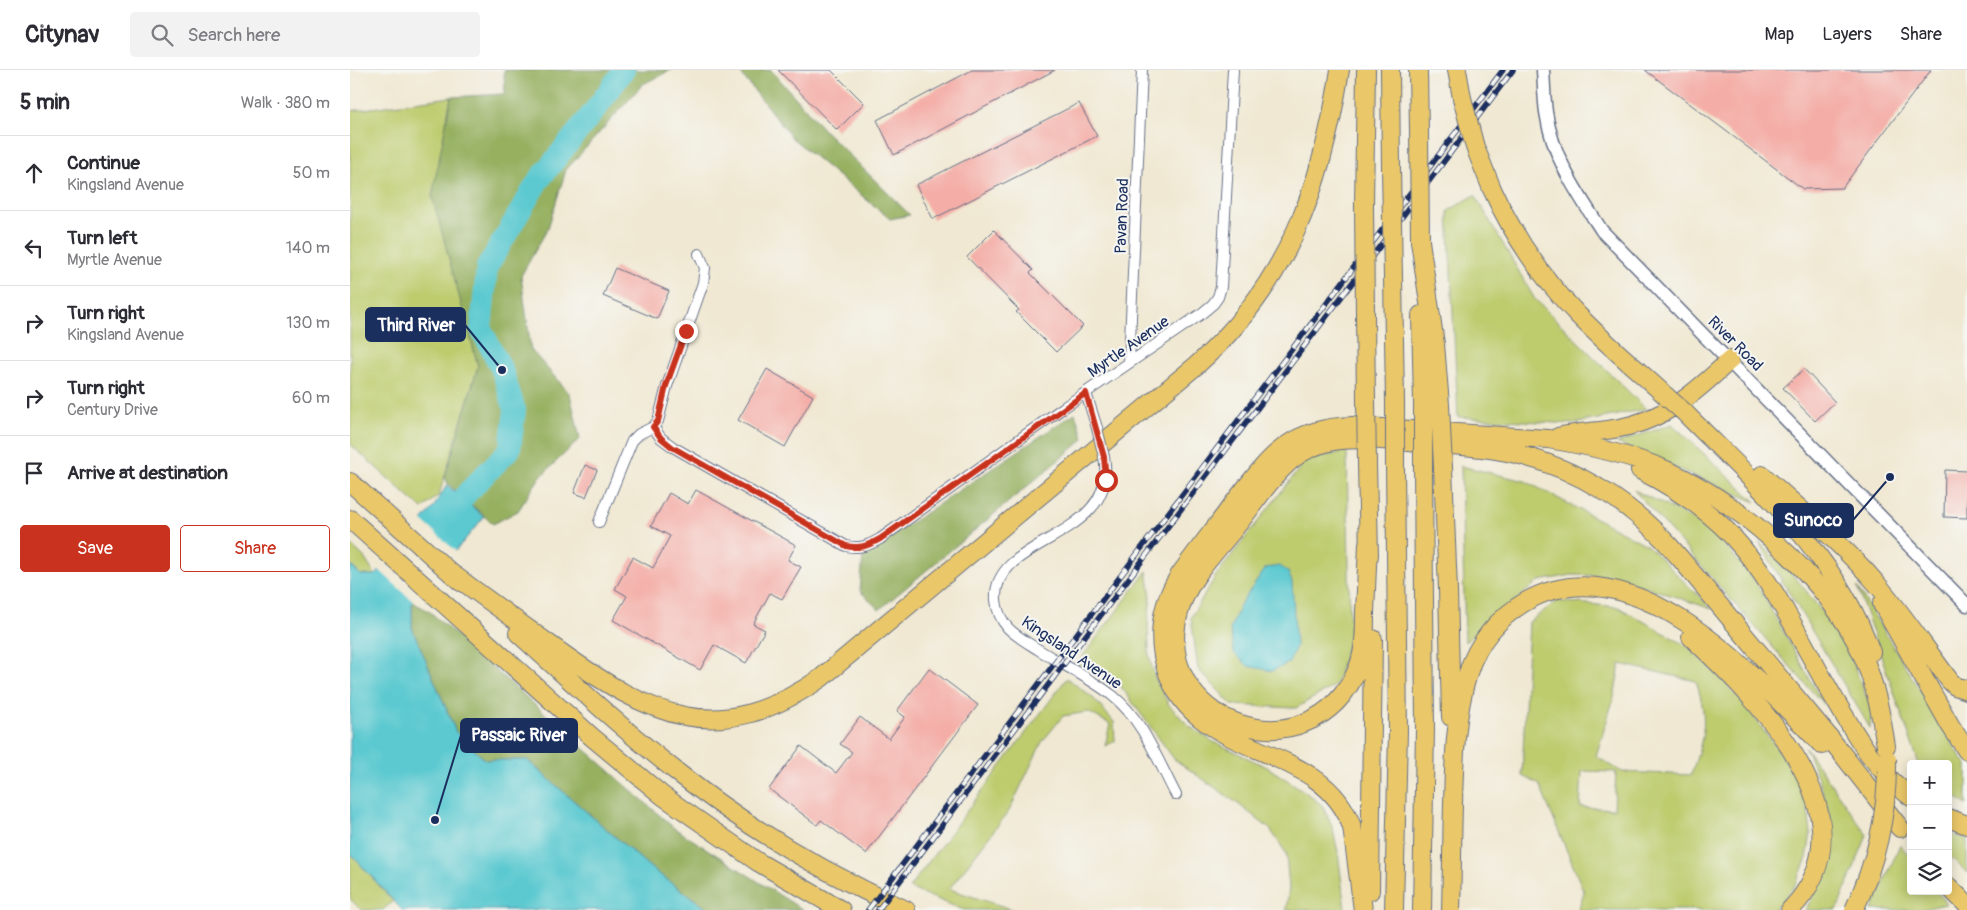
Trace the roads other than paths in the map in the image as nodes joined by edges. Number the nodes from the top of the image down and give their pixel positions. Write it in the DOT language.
graph roads {
  1 [pos="1142,70"];
  2 [pos="1233,70"];
  3 [pos="1340,70"];
  4 [pos="1366,70"];
  5 [pos="1390,70"];
  6 [pos="1418,70"];
  7 [pos="1457,70"];
  8 [pos="1543,70"];
  9 [pos="699,254"];
  10 [pos="1730,360"];
  11 [pos="1129,363"];
  12 [pos="1086,393"];
  13 [pos="1431,405"];
  14 [pos="1684,412"];
  15 [pos="653,427"];
  16 [pos="1548,439"];
  17 [pos="1589,447"];
  18 [pos="350,482"];
  19 [pos="350,519"];
  20 [pos="599,522"];
  21 [pos="1368,544"];
  22 [pos="1839,546"];
  23 [pos="454,576"];
  24 [pos="1967,605"];
  25 [pos="1654,606"];
  26 [pos="1967,690"];
  27 [pos="1967,751"];
  28 [pos="1887,752"];
  29 [pos="1454,785"];
  30 [pos="1907,794"];
  31 [pos="1176,795"];
  32 [pos="1952,819"];
  33 [pos="1967,825"];
  34 [pos="1905,834"];
  35 [pos="1952,890"];
  36 [pos="1967,906"];
  37 [pos="841,910"];
  38 [pos="906,910"];
  39 [pos="1363,910"];
  40 [pos="1370,910"];
  41 [pos="1394,910"];
  42 [pos="1422,910"];
  43 [pos="1451,910"];
  44 [pos="1790,910"];
  45 [pos="1854,910"];
  1 -- 11 [label="street, Pavan Road"];
  2 -- 11 [label="street, Myrtle Avenue"];
  3 -- 23 [label="highway"];
  4 -- 21 [label="highway, bridge"];
  5 -- 41 [label="highway, bridge"];
  6 -- 13 [label="highway, bridge"];
  7 -- 14 [label="highway, bridge"];
  8 -- 10 [label="street, River Road"];
  9 -- 15 [label="street"];
  10 -- 16 [label="highway"];
  10 -- 24 [label="street, River Road"];
  11 -- 12 [label="street, Myrtle Avenue"];
  12 -- 15 [label="street, Myrtle Avenue"];
  12 -- 31 [label="street, Kingsland Avenue, bridge"];
  13 -- 29 [label="highway, bridge"];
  13 -- 42 [label="highway, bridge"];
  14 -- 22 [label="highway"];
  14 -- 28 [label="highway"];
  15 -- 20 [label="street"];
  16 -- 17 [label="highway"];
  16 -- 39 [label="highway"];
  17 -- 28 [label="highway"];
  17 -- 30 [label="highway"];
  18 -- 23 [label="highway"];
  19 -- 37 [label="highway"];
  21 -- 34 [label="highway"];
  21 -- 40 [label="highway"];
  22 -- 26 [label="highway"];
  22 -- 27 [label="highway"];
  23 -- 38 [label="highway"];
  25 -- 29 [label="highway"];
  25 -- 34 [label="highway"];
  25 -- 44 [label="highway"];
  28 -- 45 [label="highway, bridge"];
  29 -- 43 [label="highway"];
  32 -- 33 [label="highway"];
  35 -- 36 [label="highway"];
}
